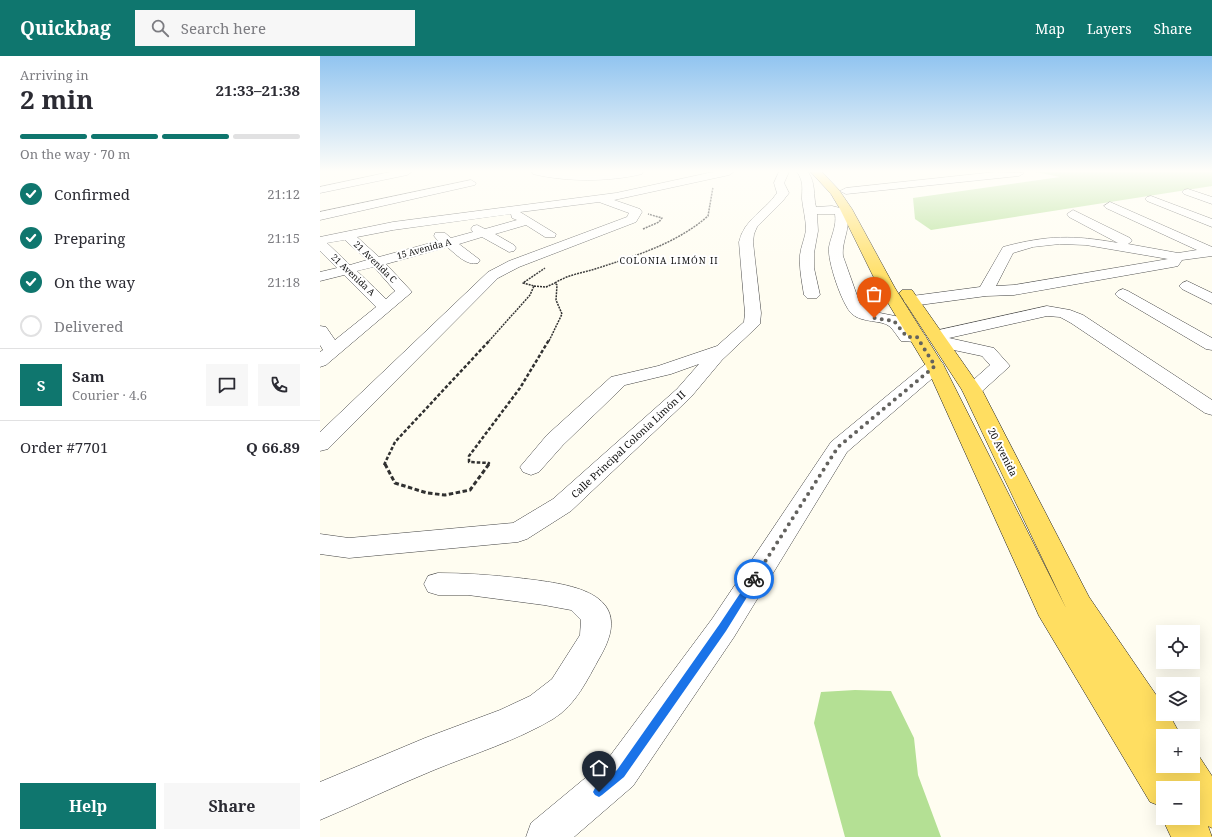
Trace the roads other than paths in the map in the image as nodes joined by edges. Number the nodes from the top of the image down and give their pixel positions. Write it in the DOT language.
graph roads {
  1 [pos="355,208"];
  2 [pos="527,208"];
  3 [pos="639,208"];
  4 [pos="768,208"];
  5 [pos="846,208"];
  6 [pos="856,208"];
  7 [pos="1115,208"];
  8 [pos="1174,208"];
  9 [pos="509,211"];
  10 [pos="811,211"];
  11 [pos="1073,214"];
  12 [pos="320,216"];
  13 [pos="457,218"];
  14 [pos="528,221"];
  15 [pos="1212,223"];
  16 [pos="393,226"];
  17 [pos="484,233"];
  18 [pos="550,234"];
  19 [pos="347,235"];
  20 [pos="320,241"];
  21 [pos="449,242"];
  22 [pos="320,244"];
  23 [pos="509,248"];
  24 [pos="1133,249"];
  25 [pos="1212,252"];
  26 [pos="1178,257"];
  27 [pos="473,260"];
  28 [pos="376,261"];
  29 [pos="347,269"];
  30 [pos="320,277"];
  31 [pos="1187,286"];
  32 [pos="986,291"];
  33 [pos="1123,294"];
  34 [pos="812,295"];
  35 [pos="1212,299"];
  36 [pos="912,301"];
  37 [pos="386,306"];
  38 [pos="320,331"];
  39 [pos="932,345"];
  40 [pos="1212,345"];
  41 [pos="726,348"];
  42 [pos="326,355"];
  43 [pos="972,390"];
  44 [pos="1212,409"];
  45 [pos="320,444"];
  46 [pos="531,467"];
  47 [pos="320,544"];
  48 [pos="438,584"];
  49 [pos="1159,729"];
  50 [pos="1189,773"];
  51 [pos="1158,781"];
  52 [pos="320,801"];
  53 [pos="1212,809"];
  54 [pos="1185,825"];
  55 [pos="545,837"];
  56 [pos="1193,837"];
  1 -- 12 [label="street"];
  2 -- 9 [label="street"];
  3 -- 45 [label="street"];
  4 -- 41 [label="street, Calle Principal Colonia Limón II"];
  5 -- 39 [label="main road, 20 Avenida"];
  6 -- 36 [label="main road, 20 Avenida"];
  7 -- 25 [label="street"];
  8 -- 15 [label="street"];
  9 -- 13 [label="street"];
  9 -- 14 [label="street"];
  10 -- 34 [label="street"];
  10 -- 39 [label="street"];
  11 -- 24 [label="street"];
  13 -- 16 [label="street"];
  13 -- 17 [label="street"];
  14 -- 17 [label="street, 15 Avenida A"];
  14 -- 18 [label="street"];
  16 -- 19 [label="street"];
  16 -- 21 [label="street"];
  17 -- 21 [label="street, 15 Avenida A"];
  17 -- 23 [label="street"];
  19 -- 20 [label="street"];
  19 -- 28 [label="street, 21 Avenida C"];
  21 -- 27 [label="street"];
  21 -- 28 [label="street, 15 Avenida A"];
  22 -- 29 [label="street, 21 Avenida A"];
  24 -- 26 [label="street"];
  24 -- 32 [label="street"];
  25 -- 26 [label="street"];
  26 -- 32 [label="street"];
  28 -- 29 [label="street, 15 Avenida A"];
  28 -- 37 [label="street, 21 Avenida C"];
  29 -- 30 [label="street, 15 Avenida A"];
  29 -- 37 [label="street, 21 Avenida A"];
  31 -- 35 [label="street"];
  32 -- 36 [label="street"];
  33 -- 40 [label="street"];
  36 -- 39 [label="main road, 20 Avenida"];
  37 -- 42 [label="street"];
  38 -- 42 [label="street"];
  39 -- 43 [label="main road, 20 Avenida"];
  39 -- 43 [label="street"];
  39 -- 44 [label="street"];
  39 -- 51 [label="main road, 20 Avenida"];
  39 -- 55 [label="street"];
  41 -- 46 [label="street"];
  41 -- 47 [label="street, Calle Principal Colonia Limón II"];
  43 -- 49 [label="main road, 20 Avenida"];
  48 -- 52 [label="street"];
  50 -- 53 [label="main road"];
  54 -- 56 [label="main road"];
}
